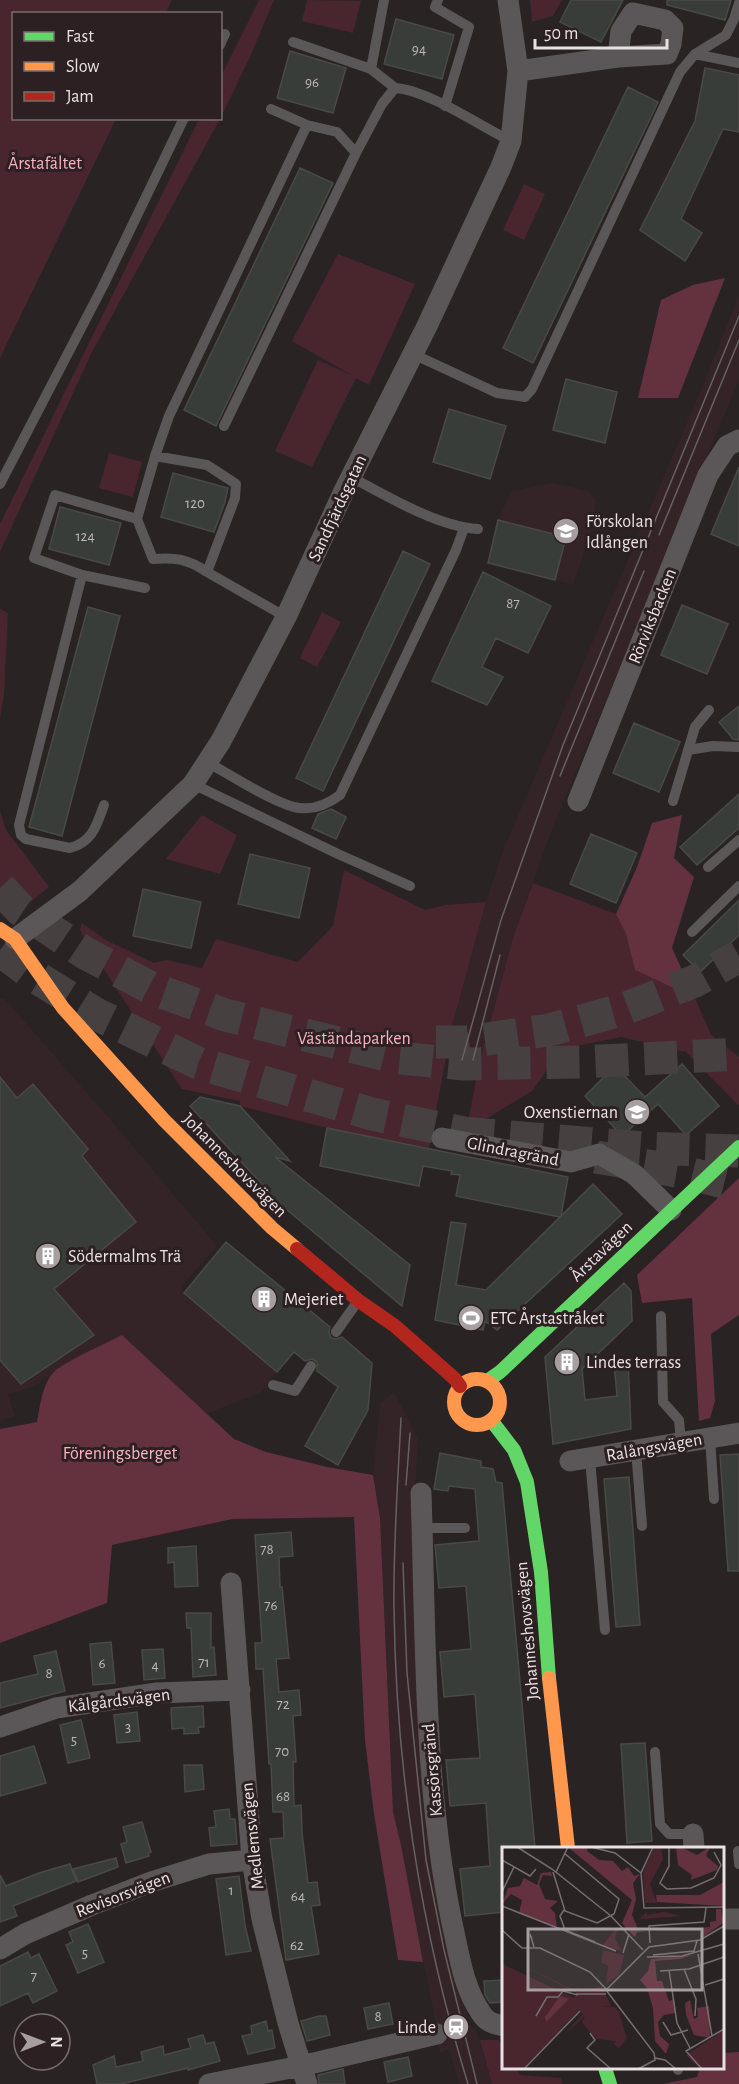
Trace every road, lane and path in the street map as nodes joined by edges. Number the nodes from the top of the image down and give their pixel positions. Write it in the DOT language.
graph roads {
  1 [pos="384,0"];
  2 [pos="508,0"];
  3 [pos="739,3"];
  4 [pos="436,4"];
  5 [pos="293,42"];
  6 [pos="667,54"];
  7 [pos="695,54"];
  8 [pos="618,57"];
  9 [pos="739,63"];
  10 [pos="371,69"];
  11 [pos="518,71"];
  12 [pos="680,72"];
  13 [pos="395,88"];
  14 [pos="445,106"];
  15 [pos="272,109"];
  16 [pos="183,120"];
  17 [pos="308,125"];
  18 [pos="511,141"];
  19 [pos="357,153"];
  20 [pos="413,354"];
  21 [pos="224,426"];
  22 [pos="739,441"];
  23 [pos="155,456"];
  24 [pos="351,477"];
  25 [pos="0,484"];
  26 [pos="137,519"];
  27 [pos="464,528"];
  28 [pos="478,529"];
  29 [pos="207,572"];
  30 [pos="82,576"];
  31 [pos="145,588"];
  32 [pos="286,617"];
  33 [pos="709,711"];
  34 [pos="739,747"];
  35 [pos="688,750"];
  36 [pos="207,762"];
  37 [pos="193,784"];
  38 [pos="579,801"];
  39 [pos="673,801"];
  40 [pos="104,805"];
  41 [pos="739,840"];
  42 [pos="708,867"];
  43 [pos="410,886"];
  44 [pos="739,886"];
  45 [pos="692,932"];
  46 [pos="8,934"];
  47 [pos="442,1138"];
  48 [pos="739,1147"];
  49 [pos="671,1210"];
  50 [pos="358,1301"];
  51 [pos="662,1316"];
  52 [pos="336,1332"];
  53 [pos="311,1366"];
  54 [pos="487,1381"];
  55 [pos="273,1385"];
  56 [pos="460,1386"];
  57 [pos="491,1420"];
  58 [pos="739,1433"];
  59 [pos="710,1437"];
  60 [pos="681,1443"];
  61 [pos="636,1450"];
  62 [pos="580,1460"];
  63 [pos="421,1494"];
  64 [pos="714,1499"];
  65 [pos="642,1526"];
  66 [pos="422,1528"];
  67 [pos="465,1528"];
  68 [pos="231,1583"];
  69 [pos="605,1630"];
  70 [pos="240,1690"];
  71 [pos="0,1727"];
  72 [pos="655,1752"];
  73 [pos="693,1841"];
  74 [pos="568,1847"];
  75 [pos="738,1851"];
  76 [pos="252,1860"];
  77 [pos="739,1864"];
  78 [pos="0,1949"];
  79 [pos="502,2025"];
  80 [pos="437,2034"];
  81 [pos="606,2069"];
  82 [pos="304,2075"];
  83 [pos="209,2084"];
  84 [pos="610,2084"];
  1 -- 10 [label="lane"];
  2 -- 11 [label="street, Sandfjärdsgatan"];
  3 -- 7 [label="lane"];
  4 -- 14 [label="lane"];
  5 -- 10 [label="lane"];
  6 -- 8 [label="street"];
  6 -- 8 [label="street"];
  6 -- 12 [label="lane"];
  7 -- 9 [label="lane"];
  7 -- 12 [label="lane"];
  8 -- 11 [label="street"];
  10 -- 13 [label="lane"];
  11 -- 18 [label="street, Sandfjärdsgatan"];
  12 -- 20 [label="lane"];
  13 -- 14 [label="lane"];
  13 -- 19 [label="lane"];
  14 -- 18 [label="lane"];
  15 -- 17 [label="lane"];
  16 -- 25 [label="lane"];
  17 -- 19 [label="lane"];
  17 -- 23 [label="lane"];
  18 -- 20 [label="street, Sandfjärdsgatan"];
  19 -- 21 [label="lane"];
  20 -- 24 [label="street, Sandfjärdsgatan"];
  22 -- 38 [label="street, Rörviksbacken"];
  23 -- 26 [label="lane"];
  23 -- 29 [label="lane"];
  24 -- 27 [label="lane"];
  24 -- 32 [label="street, Sandfjärdsgatan"];
  26 -- 29 [label="lane"];
  26 -- 30 [label="lane"];
  27 -- 28 [label="lane"];
  27 -- 36 [label="lane"];
  29 -- 32 [label="lane"];
  30 -- 31 [label="lane"];
  30 -- 40 [label="lane"];
  32 -- 36 [label="street, Sandfjärdsgatan"];
  33 -- 35 [label="lane"];
  34 -- 35 [label="lane"];
  35 -- 39 [label="lane"];
  36 -- 37 [label="street, Sandfjärdsgatan"];
  37 -- 43 [label="lane"];
  37 -- 46 [label="street, Sandfjärdsgatan"];
  41 -- 42 [label="lane"];
  44 -- 45 [label="lane"];
  46 -- 50 [label="main road, Johanneshovsvägen"];
  47 -- 49 [label="street, Glindragränd"];
  48 -- 49 [label="main road, Årstavägen"];
  49 -- 54 [label="main road, Årstavägen"];
  50 -- 52 [label="lane"];
  50 -- 56 [label="main road, Johanneshovsvägen"];
  51 -- 60 [label="lane"];
  53 -- 55 [label="lane"];
  54 -- 56 [label="main road"];
  54 -- 57 [label="main road"];
  56 -- 57 [label="main road"];
  57 -- 74 [label="main road, Johanneshovsvägen"];
  58 -- 59 [label="street, Ralångsvägen"];
  59 -- 60 [label="street, Ralångsvägen"];
  59 -- 64 [label="lane"];
  60 -- 61 [label="street, Ralångsvägen"];
  61 -- 62 [label="street, Ralångsvägen"];
  61 -- 65 [label="lane"];
  62 -- 69 [label="lane"];
  63 -- 66 [label="street, Kassörsgränd"];
  66 -- 67 [label="lane"];
  66 -- 79 [label="street, Kassörsgränd"];
  68 -- 70 [label="street, Medlemsvägen"];
  70 -- 71 [label="street, Kålgårdsvägen"];
  70 -- 76 [label="street, Medlemsvägen"];
  72 -- 73 [label="lane"];
  75 -- 77 [label="lane"];
  76 -- 78 [label="street, Revisorsvägen"];
  76 -- 82 [label="street, Medlemsvägen"];
  80 -- 82 [label="street"];
  81 -- 84 [label="main road"];
  82 -- 83 [label="street"];
}
